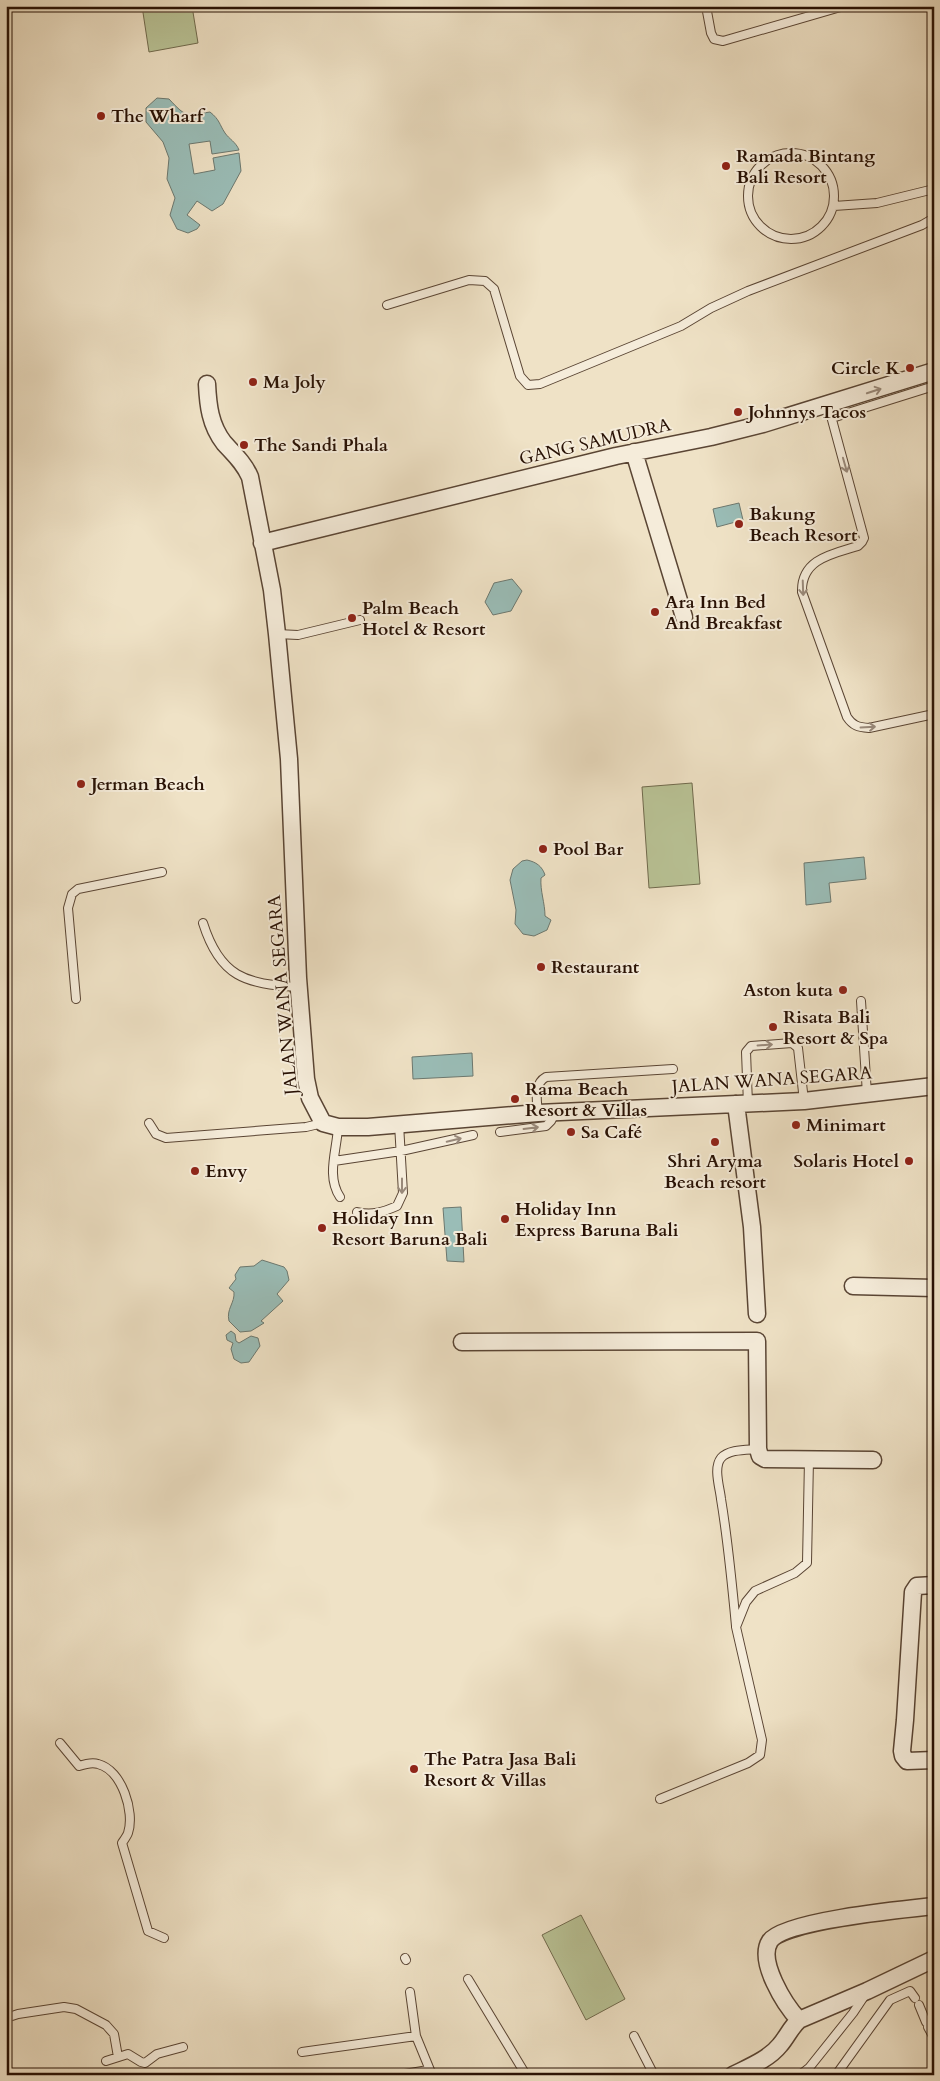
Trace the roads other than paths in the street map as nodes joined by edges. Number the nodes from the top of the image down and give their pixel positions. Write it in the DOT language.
graph roads {
  1 [pos="706,6"];
  2 [pos="844,6"];
  3 [pos="934,189"];
  4 [pos="834,206"];
  5 [pos="934,218"];
  6 [pos="387,305"];
  7 [pos="934,371"];
  8 [pos="207,384"];
  9 [pos="934,386"];
  10 [pos="830,412"];
  11 [pos="634,452"];
  12 [pos="262,543"];
  13 [pos="684,617"];
  14 [pos="360,620"];
  15 [pos="278,634"];
  16 [pos="934,714"];
  17 [pos="162,872"];
  18 [pos="203,923"];
  19 [pos="298,987"];
  20 [pos="76,999"];
  21 [pos="861,1001"];
  22 [pos="673,1069"];
  23 [pos="934,1086"];
  24 [pos="867,1094"];
  25 [pos="804,1100"];
  26 [pos="742,1104"];
  27 [pos="555,1112"];
  28 [pos="538,1114"];
  29 [pos="149,1123"];
  30 [pos="399,1124"];
  31 [pos="330,1125"];
  32 [pos="500,1132"];
  33 [pos="473,1135"];
  34 [pos="401,1151"];
  35 [pos="334,1162"];
  36 [pos="340,1197"];
  37 [pos="357,1212"];
  38 [pos="853,1286"];
  39 [pos="934,1288"];
  40 [pos="756,1314"];
  41 [pos="462,1342"];
  42 [pos="758,1449"];
  43 [pos="809,1459"];
  44 [pos="873,1460"];
  45 [pos="934,1585"];
  46 [pos="736,1627"];
  47 [pos="60,1743"];
  48 [pos="934,1760"];
  49 [pos="660,1799"];
  50 [pos="934,1906"];
  51 [pos="164,1938"];
  52 [pos="934,1959"];
  53 [pos="468,1979"];
  54 [pos="867,1991"];
  55 [pos="410,1992"];
  56 [pos="6,2018"];
  57 [pos="799,2020"];
  58 [pos="416,2036"];
  59 [pos="634,2036"];
  60 [pos="934,2038"];
  61 [pos="183,2047"];
  62 [pos="302,2052"];
  63 [pos="118,2057"];
  64 [pos="106,2061"];
  65 [pos="810,2071"];
  66 [pos="430,2072"];
  67 [pos="399,2075"];
  68 [pos="526,2075"];
  69 [pos="654,2075"];
  70 [pos="734,2075"];
  71 [pos="800,2075"];
  72 [pos="836,2075"];
  1 -- 2 [label="lane"];
  3 -- 4 [label="lane"];
  4 -- 4 [label="lane"];
  5 -- 6 [label="lane"];
  10 -- 7 [label="street, GANG SAMUDRA, one-way"];
  8 -- 12 [label="street, JALAN WANA SEGARA"];
  9 -- 10 [label="lane"];
  10 -- 11 [label="street, GANG SAMUDRA"];
  10 -- 16 [label="lane, one-way"];
  11 -- 12 [label="street, GANG SAMUDRA"];
  11 -- 13 [label="street"];
  12 -- 15 [label="street, JALAN WANA SEGARA"];
  14 -- 15 [label="lane"];
  15 -- 19 [label="street, JALAN WANA SEGARA"];
  17 -- 20 [label="lane"];
  18 -- 19 [label="lane"];
  19 -- 31 [label="street, JALAN WANA SEGARA"];
  21 -- 24 [label="lane"];
  22 -- 28 [label="lane"];
  23 -- 24 [label="street, JALAN WANA SEGARA"];
  24 -- 25 [label="street, JALAN WANA SEGARA"];
  25 -- 26 [label="street, JALAN WANA SEGARA"];
  26 -- 25 [label="lane, one-way"];
  26 -- 27 [label="street, JALAN WANA SEGARA"];
  26 -- 40 [label="street"];
  27 -- 28 [label="street, JALAN WANA SEGARA"];
  32 -- 27 [label="lane, one-way"];
  28 -- 30 [label="street, JALAN WANA SEGARA"];
  29 -- 31 [label="lane"];
  30 -- 31 [label="street, JALAN WANA SEGARA"];
  30 -- 34 [label="lane"];
  31 -- 35 [label="lane"];
  34 -- 33 [label="lane, one-way"];
  34 -- 35 [label="lane"];
  34 -- 37 [label="lane, one-way"];
  35 -- 36 [label="lane"];
  38 -- 39 [label="street"];
  41 -- 42 [label="street"];
  42 -- 43 [label="street"];
  42 -- 46 [label="lane"];
  43 -- 44 [label="street"];
  43 -- 46 [label="lane"];
  45 -- 48 [label="street"];
  46 -- 49 [label="lane"];
  47 -- 51 [label="lane"];
  50 -- 57 [label="street"];
  52 -- 54 [label="street"];
  53 -- 68 [label="lane"];
  54 -- 57 [label="street"];
  54 -- 65 [label="lane"];
  55 -- 58 [label="lane"];
  56 -- 63 [label="lane"];
  57 -- 70 [label="street"];
  58 -- 62 [label="lane"];
  58 -- 66 [label="lane"];
  59 -- 69 [label="lane"];
  60 -- 72 [label="lane"];
  61 -- 63 [label="lane"];
  63 -- 64 [label="lane"];
  65 -- 71 [label="lane"];
  66 -- 67 [label="lane"];
}
